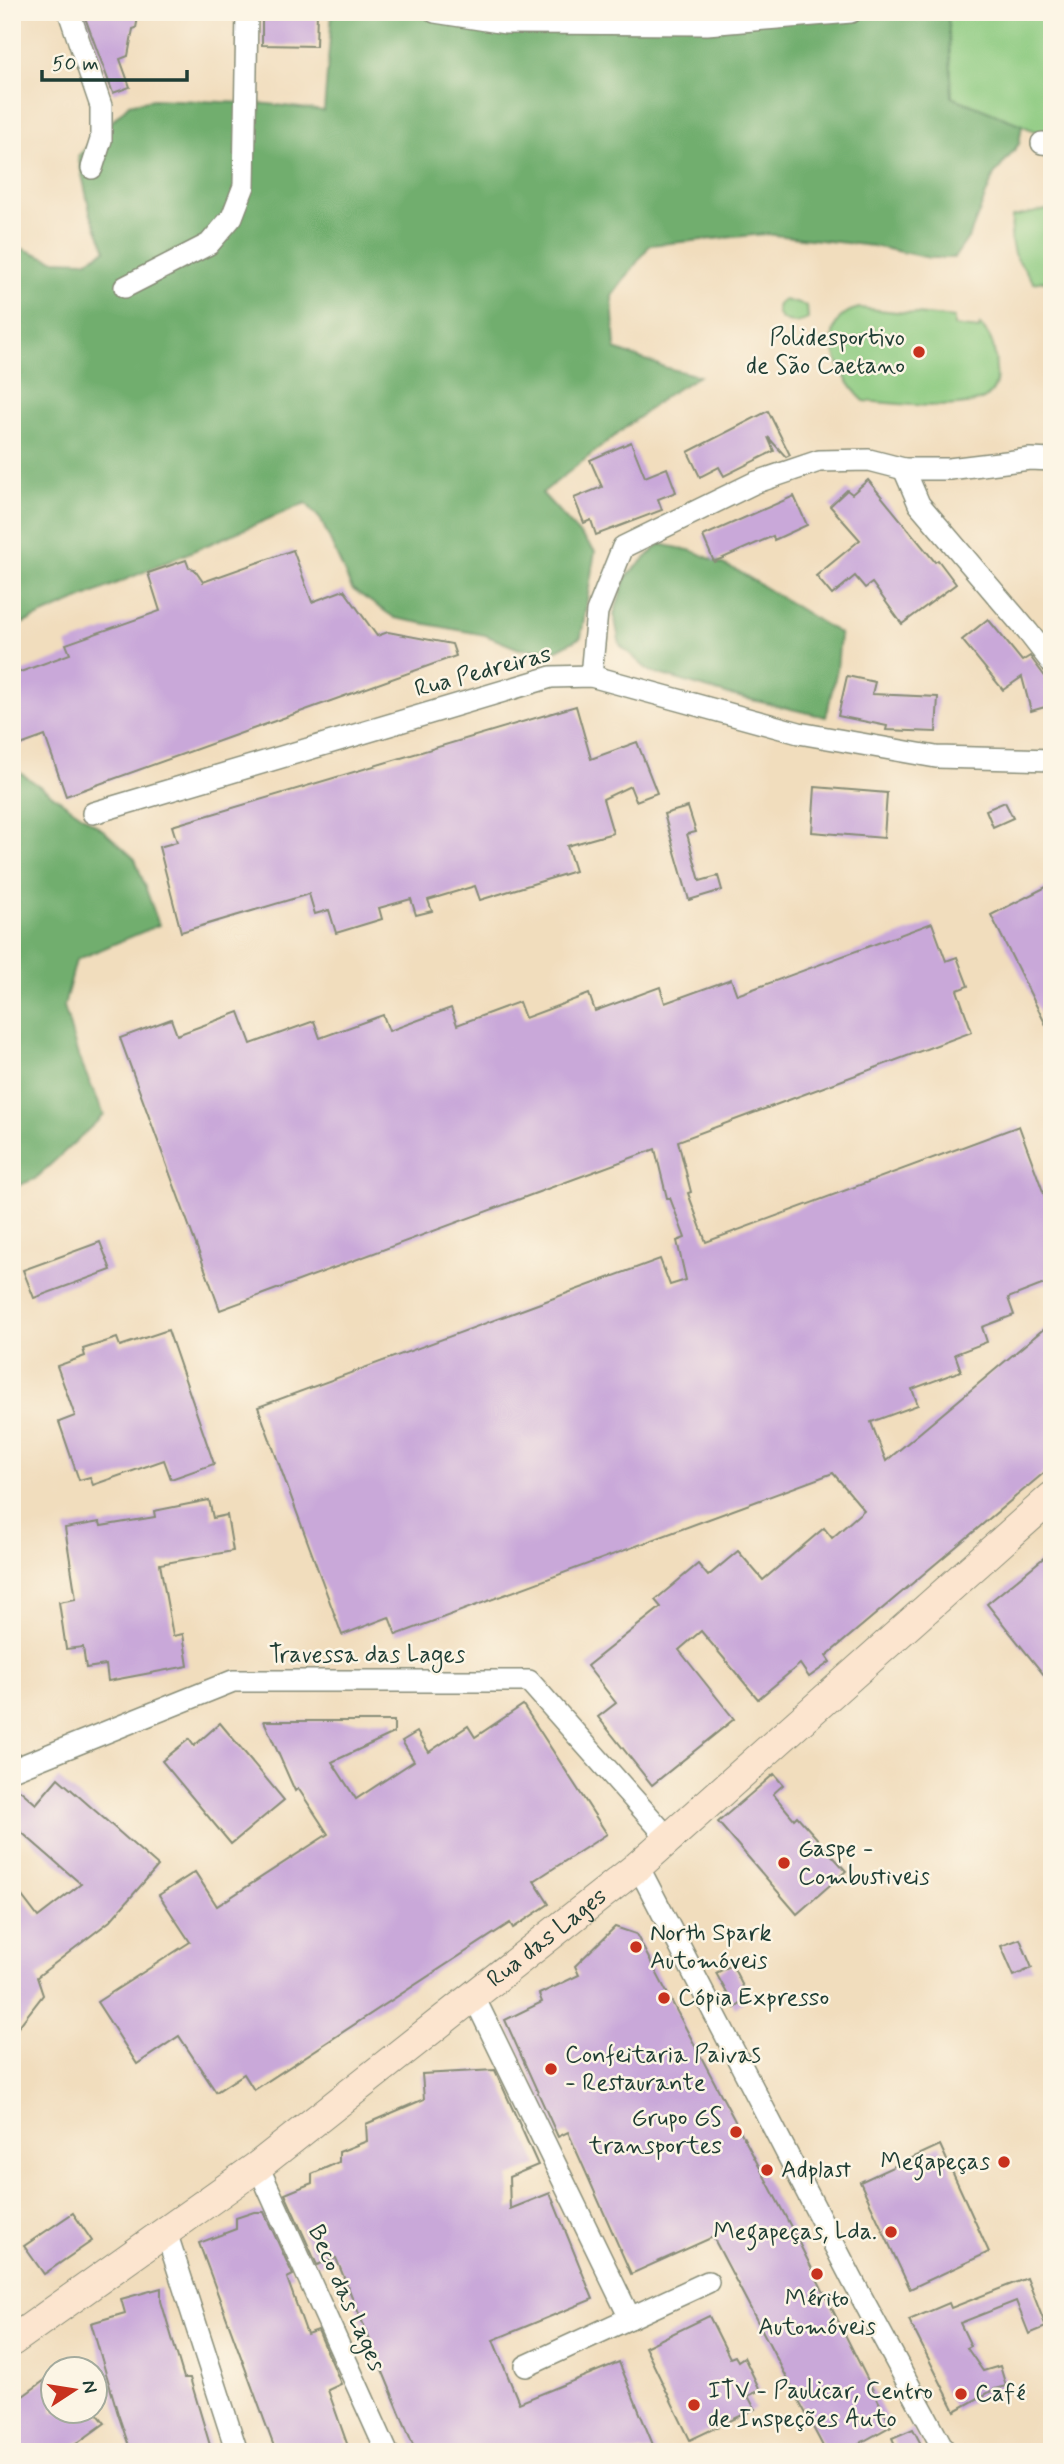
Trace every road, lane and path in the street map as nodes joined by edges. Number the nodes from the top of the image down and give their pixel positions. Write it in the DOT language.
graph roads {
  1 [pos="69,12"];
  2 [pos="247,12"];
  3 [pos="435,12"];
  4 [pos="851,12"];
  5 [pos="92,169"];
  6 [pos="125,287"];
  7 [pos="1052,460"];
  8 [pos="904,469"];
  9 [pos="1048,651"];
  10 [pos="591,676"];
  11 [pos="1052,760"];
  12 [pos="93,813"];
  13 [pos="1052,1497"];
  14 [pos="12,1770"];
  15 [pos="669,1839"];
  16 [pos="638,1866"];
  17 [pos="473,1995"];
  18 [pos="258,2166"];
  19 [pos="166,2232"];
  20 [pos="708,2282"];
  21 [pos="630,2318"];
  22 [pos="12,2341"];
  23 [pos="526,2366"];
  24 [pos="237,2452"];
  25 [pos="387,2452"];
  26 [pos="945,2452"];
  1 -- 5 [label="street"];
  2 -- 6 [label="street"];
  3 -- 4 [label="street"];
  7 -- 8 [label="street"];
  8 -- 9 [label="street"];
  8 -- 10 [label="street"];
  10 -- 11 [label="street, Rua Pedreiras"];
  10 -- 12 [label="street, Rua Pedreiras"];
  13 -- 15 [label="main road, Rua das Lages"];
  14 -- 15 [label="street, Travessa das Lages"];
  15 -- 16 [label="main road, Rua das Lages"];
  16 -- 17 [label="main road, Rua das Lages"];
  16 -- 26 [label="street"];
  17 -- 18 [label="main road, Rua das Lages"];
  17 -- 21 [label="street"];
  18 -- 19 [label="main road, Rua das Lages"];
  18 -- 25 [label="street, Beco das Lages"];
  19 -- 22 [label="main road, Rua das Lages"];
  19 -- 24 [label="street"];
  20 -- 21 [label="street"];
  21 -- 23 [label="street"];
}
